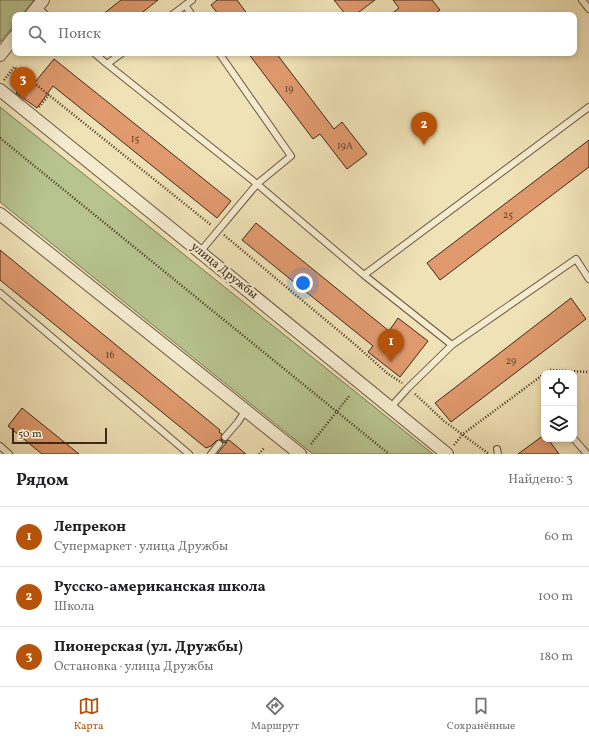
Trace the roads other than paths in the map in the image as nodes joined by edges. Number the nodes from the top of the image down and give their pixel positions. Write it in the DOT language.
graph roads {
  1 [pos="192,0"];
  2 [pos="582,0"];
  3 [pos="185,5"];
  4 [pos="589,9"];
  5 [pos="176,12"];
  6 [pos="190,12"];
  7 [pos="12,40"];
  8 [pos="0,55"];
  9 [pos="98,56"];
  10 [pos="118,56"];
  11 [pos="221,56"];
  12 [pos="108,64"];
  13 [pos="0,90"];
  14 [pos="589,107"];
  15 [pos="257,184"];
  16 [pos="0,214"];
  17 [pos="200,252"];
  18 [pos="364,275"];
  19 [pos="589,279"];
  20 [pos="0,293"];
  21 [pos="452,346"];
  22 [pos="390,408"];
  23 [pos="245,411"];
  24 [pos="225,437"];
  25 [pos="577,442"];
  26 [pos="219,444"];
  27 [pos="0,446"];
  28 [pos="450,450"];
  29 [pos="9,454"];
  30 [pos="189,454"];
  31 [pos="211,454"];
  32 [pos="300,454"];
  33 [pos="587,454"];
  1 -- 3 [label="lane"];
  2 -- 4 [label="lane"];
  3 -- 5 [label="lane"];
  3 -- 6 [label="lane"];
  7 -- 8 [label="street"];
  9 -- 12 [label="lane"];
  10 -- 12 [label="lane"];
  11 -- 15 [label="lane"];
  12 -- 15 [label="lane"];
  13 -- 17 [label="street, улица Дружбы"];
  14 -- 18 [label="lane"];
  15 -- 17 [label="lane"];
  15 -- 18 [label="lane"];
  16 -- 23 [label="street"];
  17 -- 22 [label="street, улица Дружбы"];
  18 -- 21 [label="lane"];
  19 -- 21 [label="lane"];
  20 -- 30 [label="lane"];
  21 -- 22 [label="lane"];
  22 -- 28 [label="street, улица Дружбы"];
  23 -- 24 [label="lane"];
  23 -- 32 [label="street"];
  25 -- 33 [label="lane"];
  26 -- 31 [label="lane"];
  27 -- 29 [label="lane"];
}
